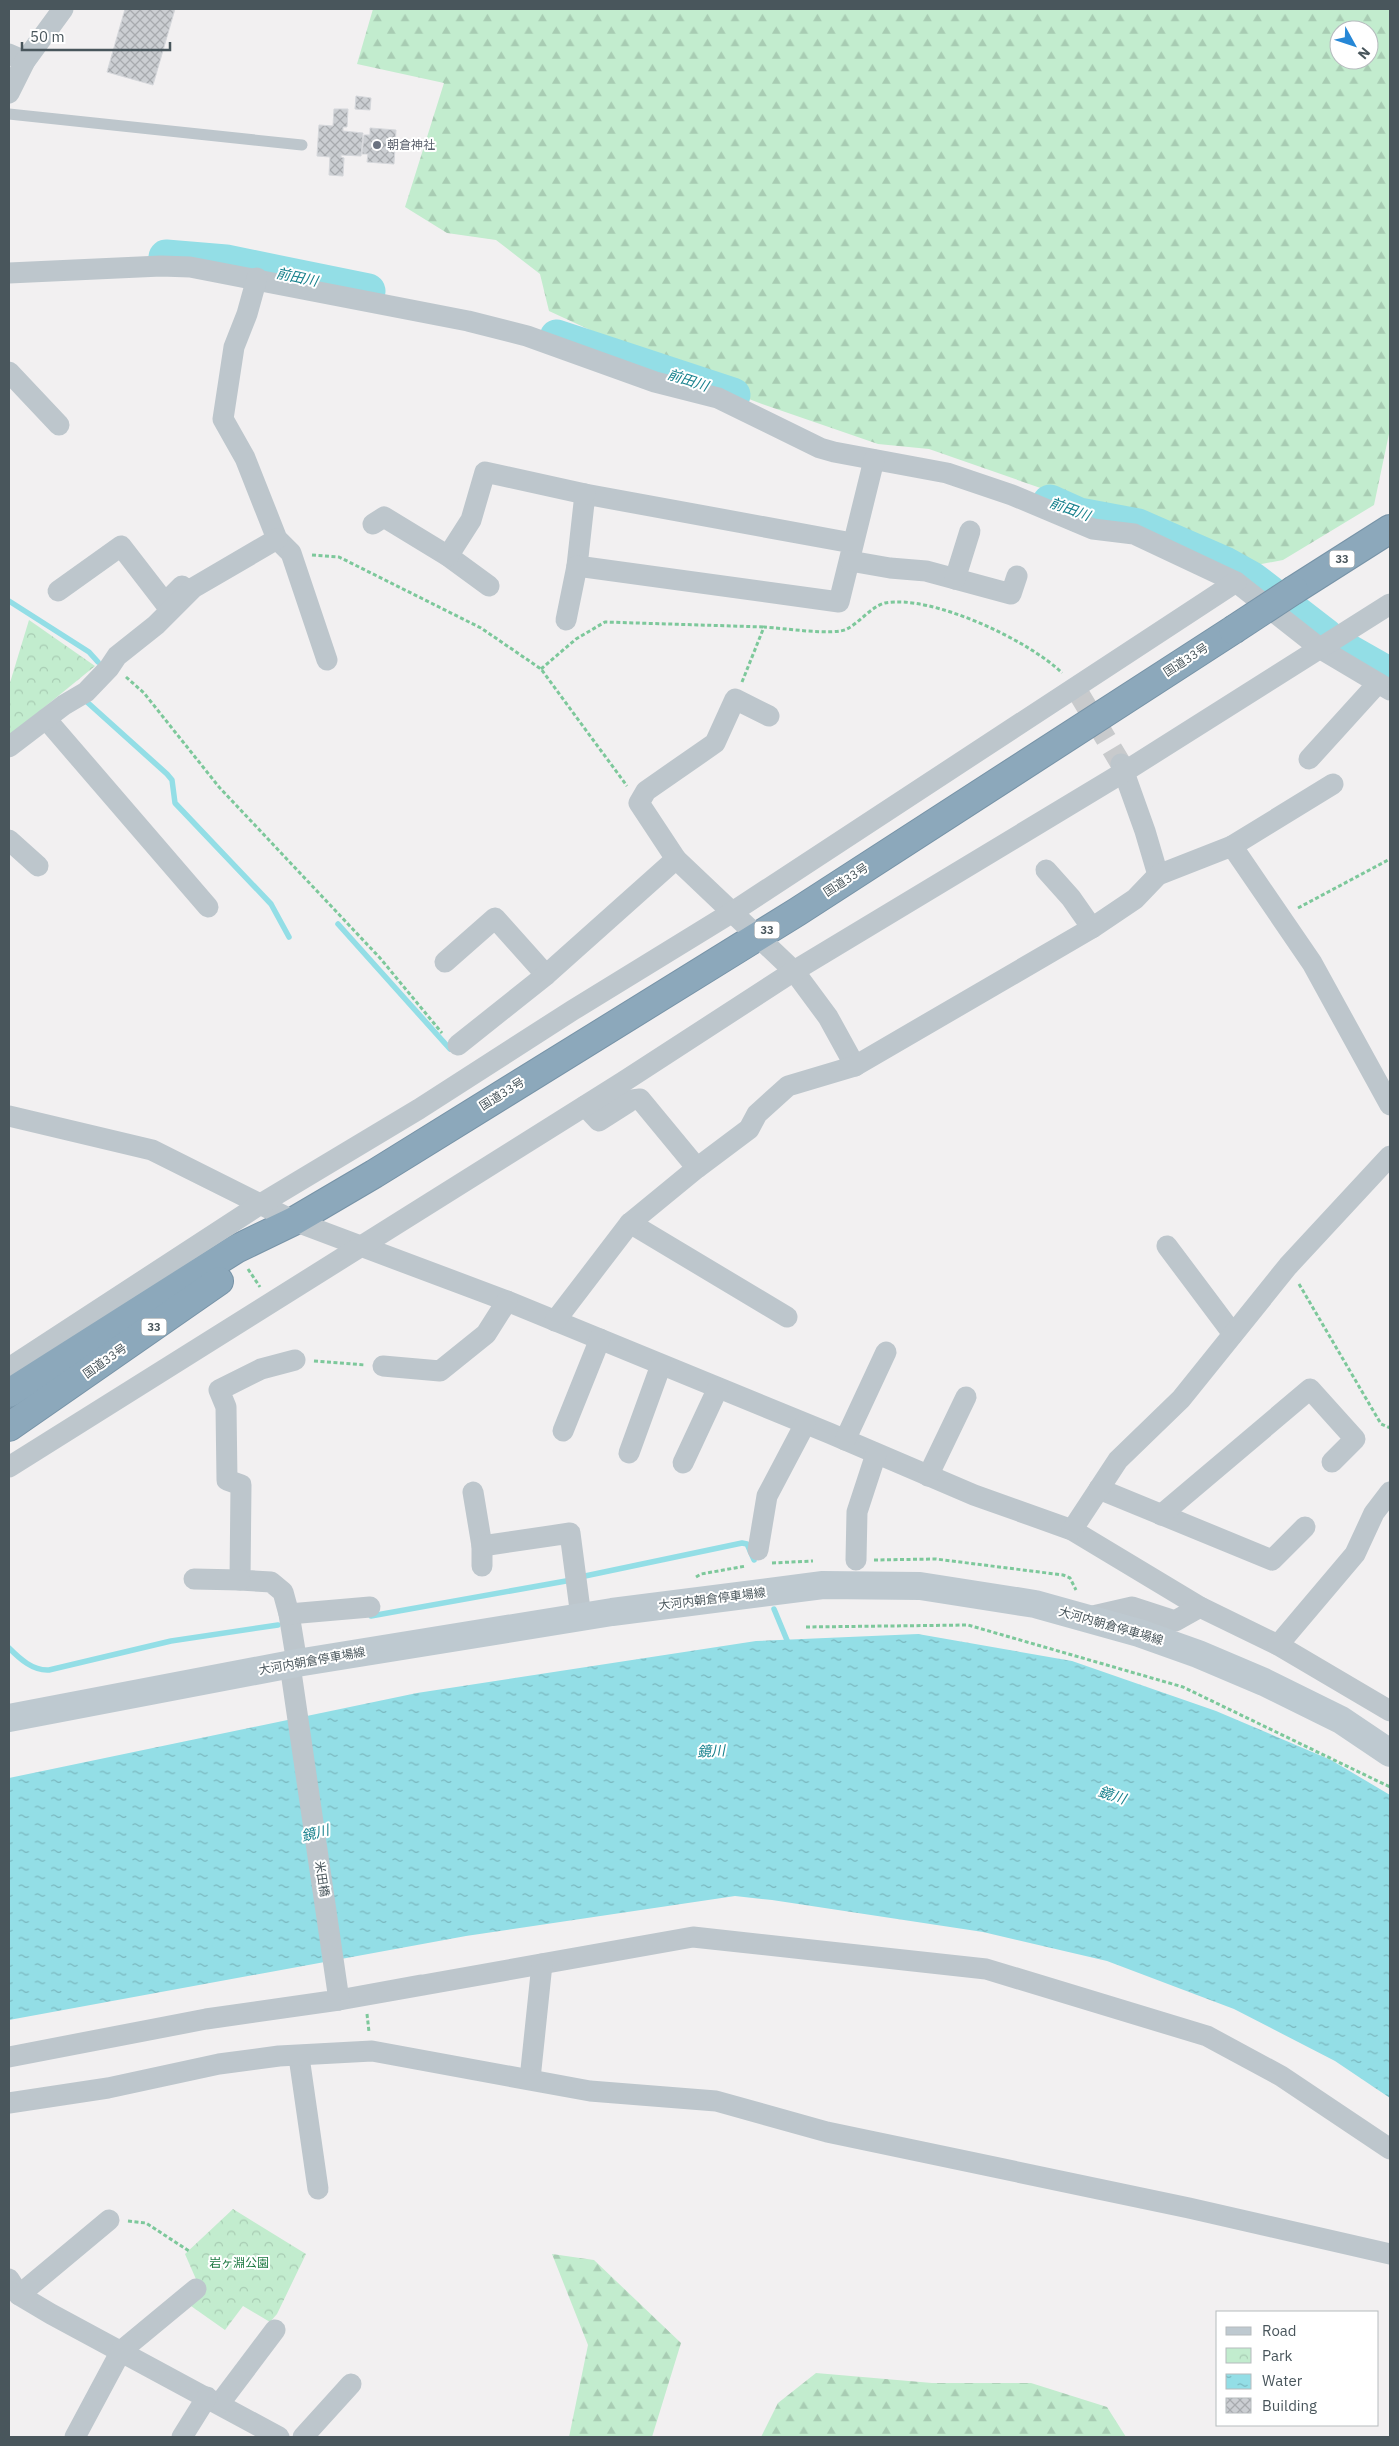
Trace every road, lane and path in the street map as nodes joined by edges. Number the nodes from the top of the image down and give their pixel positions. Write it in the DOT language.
graph roads {
  1 [pos="64,9"];
  2 [pos="17,58"];
  3 [pos="9,93"];
  4 [pos="9,114"];
  5 [pos="302,145"];
  6 [pos="9,272"];
  7 [pos="257,278"];
  8 [pos="9,372"];
  9 [pos="59,425"];
  10 [pos="874,460"];
  11 [pos="586,494"];
  12 [pos="373,524"];
  13 [pos="1390,529"];
  14 [pos="970,531"];
  15 [pos="281,541"];
  16 [pos="851,552"];
  17 [pos="448,556"];
  18 [pos="577,566"];
  19 [pos="1017,576"];
  20 [pos="955,579"];
  21 [pos="1236,582"];
  22 [pos="489,586"];
  23 [pos="58,591"];
  24 [pos="1390,604"];
  25 [pos="566,620"];
  26 [pos="764,627"];
  27 [pos="1321,649"];
  28 [pos="327,660"];
  29 [pos="112,664"];
  30 [pos="541,670"];
  31 [pos="1384,686"];
  32 [pos="1077,690"];
  33 [pos="735,699"];
  34 [pos="769,716"];
  35 [pos="46,719"];
  36 [pos="9,747"];
  37 [pos="1309,759"];
  38 [pos="1123,768"];
  39 [pos="1333,784"];
  40 [pos="640,803"];
  41 [pos="9,840"];
  42 [pos="1232,846"];
  43 [pos="676,859"];
  44 [pos="1390,859"];
  45 [pos="38,866"];
  46 [pos="1046,870"];
  47 [pos="1158,875"];
  48 [pos="208,907"];
  49 [pos="731,913"];
  50 [pos="1282,917"];
  51 [pos="1092,928"];
  52 [pos="756,936"];
  53 [pos="445,962"];
  54 [pos="794,971"];
  55 [pos="546,975"];
  56 [pos="458,1045"];
  57 [pos="855,1066"];
  58 [pos="1390,1105"];
  59 [pos="585,1106"];
  60 [pos="9,1116"];
  61 [pos="1390,1156"];
  62 [pos="697,1168"];
  63 [pos="259,1205"];
  64 [pos="294,1220"];
  65 [pos="630,1223"];
  66 [pos="360,1246"];
  67 [pos="1167,1246"];
  68 [pos="1288,1266"];
  69 [pos="507,1301"];
  70 [pos="787,1316"];
  71 [pos="555,1321"];
  72 [pos="1233,1334"];
  73 [pos="600,1339"];
  74 [pos="886,1352"];
  75 [pos="295,1360"];
  76 [pos="662,1365"];
  77 [pos="383,1366"];
  78 [pos="9,1368"];
  79 [pos="718,1388"];
  80 [pos="9,1393"];
  81 [pos="966,1397"];
  82 [pos="805,1424"];
  83 [pos="9,1427"];
  84 [pos="1390,1428"];
  85 [pos="563,1431"];
  86 [pos="845,1440"];
  87 [pos="629,1453"];
  88 [pos="876,1454"];
  89 [pos="1332,1462"];
  90 [pos="683,1463"];
  91 [pos="9,1467"];
  92 [pos="928,1476"];
  93 [pos="1099,1489"];
  94 [pos="473,1492"];
  95 [pos="1390,1492"];
  96 [pos="1161,1515"];
  97 [pos="1305,1527"];
  98 [pos="1072,1530"];
  99 [pos="758,1550"];
  100 [pos="856,1560"];
  101 [pos="194,1579"];
  102 [pos="240,1580"];
  103 [pos="370,1607"];
  104 [pos="1200,1608"];
  105 [pos="289,1614"];
  106 [pos="581,1617"];
  107 [pos="1084,1618"];
  108 [pos="806,1627"];
  109 [pos="1278,1645"];
  110 [pos="293,1671"];
  111 [pos="1390,1711"];
  112 [pos="12,1713"];
  113 [pos="1390,1753"];
  114 [pos="1390,1787"];
  115 [pos="542,1964"];
  116 [pos="421,1985"];
  117 [pos="339,1992"];
  118 [pos="366,1996"];
  119 [pos="381,2052"];
  120 [pos="9,2057"];
  121 [pos="300,2057"];
  122 [pos="530,2080"];
  123 [pos="9,2104"];
  124 [pos="1390,2150"];
  125 [pos="318,2188"];
  126 [pos="109,2220"];
  127 [pos="189,2251"];
  128 [pos="1390,2254"];
  129 [pos="14,2287"];
  130 [pos="196,2289"];
  131 [pos="275,2330"];
  132 [pos="121,2351"];
  133 [pos="351,2384"];
  134 [pos="214,2400"];
  135 [pos="75,2437"];
  136 [pos="182,2437"];
  137 [pos="279,2437"];
  138 [pos="303,2437"];
  1 -- 2 [label="street"];
  2 -- 3 [label="street"];
  4 -- 5 [label="lane"];
  6 -- 7 [label="street"];
  7 -- 10 [label="street"];
  7 -- 15 [label="street"];
  8 -- 9 [label="street"];
  10 -- 16 [label="street"];
  10 -- 21 [label="street"];
  11 -- 16 [label="street"];
  11 -- 17 [label="street"];
  11 -- 18 [label="street"];
  12 -- 17 [label="street"];
  13 -- 52 [label="highway, 国道33号 / 33, bridge"];
  14 -- 20 [label="street"];
  15 -- 23 [label="street"];
  15 -- 28 [label="street"];
  15 -- 29 [label="street"];
  15 -- 30 [label="path"];
  16 -- 18 [label="street"];
  16 -- 20 [label="street"];
  17 -- 22 [label="street"];
  18 -- 25 [label="street"];
  19 -- 20 [label="street"];
  21 -- 27 [label="street"];
  21 -- 32 [label="street"];
  24 -- 27 [label="street"];
  26 -- 30 [label="path"];
  26 -- 32 [label="path"];
  26 -- 33 [label="path"];
  27 -- 31 [label="street"];
  27 -- 38 [label="street"];
  29 -- 35 [label="street"];
  29 -- 56 [label="path"];
  30 -- 40 [label="path"];
  31 -- 37 [label="street"];
  32 -- 49 [label="street"];
  33 -- 34 [label="street"];
  33 -- 40 [label="street"];
  35 -- 36 [label="street"];
  35 -- 48 [label="street"];
  38 -- 47 [label="street"];
  38 -- 54 [label="street"];
  39 -- 42 [label="street"];
  40 -- 43 [label="street"];
  41 -- 45 [label="street"];
  42 -- 47 [label="street"];
  42 -- 50 [label="street"];
  43 -- 49 [label="street"];
  43 -- 55 [label="street"];
  44 -- 50 [label="path"];
  46 -- 51 [label="street"];
  47 -- 51 [label="street"];
  49 -- 52 [label="street"];
  49 -- 63 [label="street"];
  50 -- 58 [label="street"];
  51 -- 57 [label="street"];
  52 -- 54 [label="street"];
  52 -- 64 [label="highway, 国道33号 / 33"];
  53 -- 55 [label="street"];
  54 -- 57 [label="street"];
  54 -- 59 [label="street"];
  55 -- 56 [label="street"];
  57 -- 62 [label="street"];
  59 -- 62 [label="street"];
  59 -- 66 [label="street"];
  60 -- 63 [label="street"];
  61 -- 68 [label="street"];
  62 -- 65 [label="street"];
  63 -- 64 [label="street"];
  63 -- 78 [label="street"];
  64 -- 66 [label="street"];
  64 -- 80 [label="highway, 国道33号 / 33"];
  64 -- 83 [label="highway, 国道33号 / 33"];
  65 -- 70 [label="street"];
  65 -- 71 [label="street"];
  66 -- 69 [label="street"];
  66 -- 91 [label="street"];
  67 -- 72 [label="street"];
  68 -- 72 [label="street"];
  68 -- 84 [label="path"];
  69 -- 71 [label="street"];
  69 -- 77 [label="street"];
  71 -- 73 [label="street"];
  72 -- 93 [label="street"];
  73 -- 76 [label="street"];
  73 -- 85 [label="street"];
  74 -- 86 [label="street"];
  75 -- 77 [label="path"];
  75 -- 102 [label="street"];
  76 -- 79 [label="street"];
  76 -- 87 [label="street"];
  79 -- 82 [label="street"];
  79 -- 90 [label="street"];
  81 -- 92 [label="street"];
  82 -- 86 [label="street"];
  82 -- 99 [label="street"];
  86 -- 88 [label="street"];
  88 -- 92 [label="street"];
  88 -- 100 [label="street"];
  89 -- 96 [label="street"];
  92 -- 98 [label="street"];
  93 -- 96 [label="street"];
  93 -- 98 [label="street"];
  94 -- 106 [label="street"];
  95 -- 109 [label="street"];
  96 -- 97 [label="street"];
  98 -- 104 [label="street"];
  101 -- 102 [label="street, 米田橋"];
  102 -- 105 [label="street, 米田橋"];
  103 -- 105 [label="street"];
  104 -- 107 [label="street"];
  104 -- 109 [label="street"];
  105 -- 110 [label="street, 米田橋"];
  106 -- 107 [label="main road, 大河内朝倉停車場線"];
  106 -- 110 [label="main road, 大河内朝倉停車場線"];
  107 -- 113 [label="main road, 大河内朝倉停車場線"];
  108 -- 114 [label="path"];
  109 -- 111 [label="street"];
  110 -- 112 [label="main road, 大河内朝倉停車場線"];
  110 -- 117 [label="street, 米田橋"];
  115 -- 116 [label="street"];
  115 -- 122 [label="street"];
  115 -- 124 [label="street"];
  116 -- 117 [label="street"];
  116 -- 118 [label="street"];
  117 -- 118 [label="street"];
  117 -- 120 [label="street"];
  118 -- 119 [label="path"];
  119 -- 121 [label="street"];
  119 -- 122 [label="street"];
  121 -- 123 [label="street"];
  121 -- 125 [label="street"];
  122 -- 128 [label="street"];
  126 -- 127 [label="path"];
  126 -- 129 [label="street"];
  129 -- 132 [label="street"];
  130 -- 132 [label="street"];
  131 -- 134 [label="street"];
  132 -- 134 [label="street"];
  132 -- 135 [label="street"];
  133 -- 138 [label="street"];
  134 -- 136 [label="street"];
  134 -- 137 [label="street"];
}
